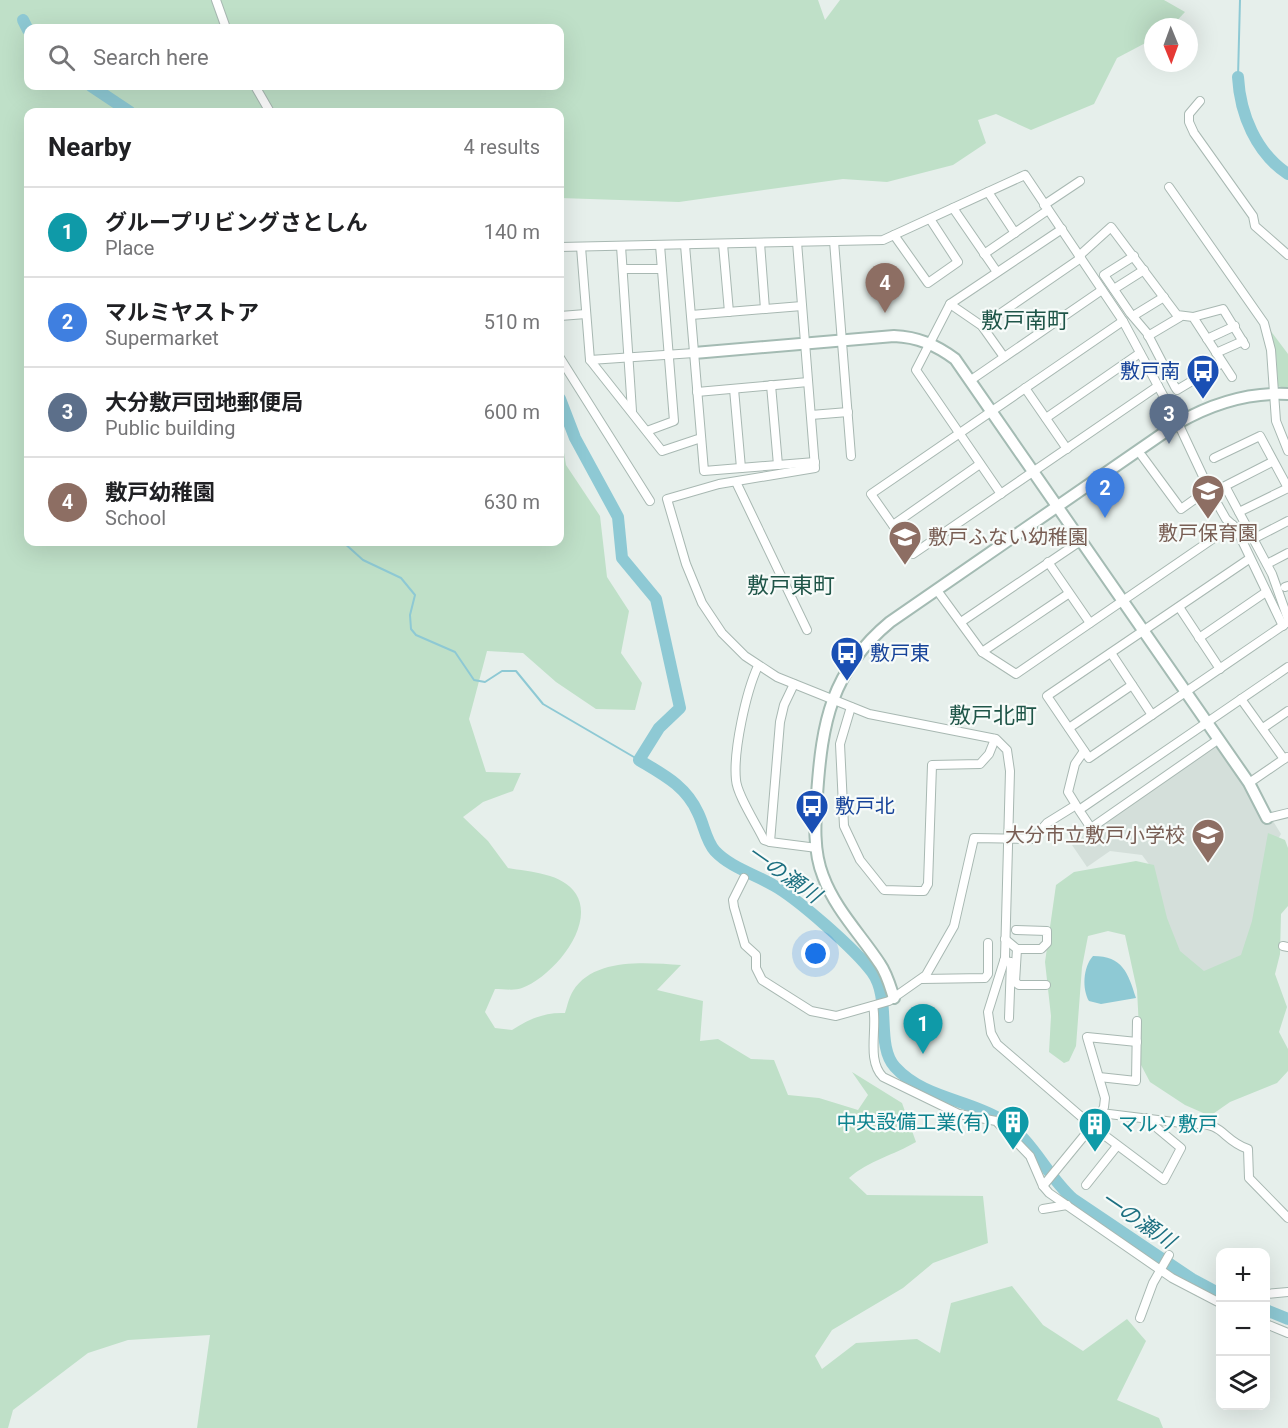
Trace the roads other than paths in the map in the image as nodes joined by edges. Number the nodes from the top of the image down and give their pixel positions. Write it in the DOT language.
graph roads {
  1 [pos="216,0"];
  2 [pos="225,24"];
  3 [pos="257,90"];
  4 [pos="1200,101"];
  5 [pos="268,108"];
  6 [pos="1080,181"];
  7 [pos="1169,187"];
  8 [pos="988,192"];
  9 [pos="954,208"];
  10 [pos="1046,208"];
  11 [pos="930,219"];
  12 [pos="1062,229"];
  13 [pos="1015,233"];
  14 [pos="894,235"];
  15 [pos="834,241"];
  16 [pos="797,242"];
  17 [pos="760,243"];
  18 [pos="685,244"];
  19 [pos="723,244"];
  20 [pos="660,245"];
  21 [pos="621,246"];
  22 [pos="564,247"];
  23 [pos="581,247"];
  24 [pos="984,254"];
  25 [pos="1288,255"];
  26 [pos="1134,256"];
  27 [pos="1080,257"];
  28 [pos="622,269"];
  29 [pos="661,269"];
  30 [pos="1144,270"];
  31 [pos="997,272"];
  32 [pos="1114,289"];
  33 [pos="1102,290"];
  34 [pos="1164,297"];
  35 [pos="950,304"];
  36 [pos="802,306"];
  37 [pos="765,309"];
  38 [pos="729,312"];
  39 [pos="586,314"];
  40 [pos="564,315"];
  41 [pos="691,315"];
  42 [pos="1132,316"];
  43 [pos="1180,317"];
  44 [pos="1193,317"];
  45 [pos="1123,321"];
  46 [pos="982,326"];
  47 [pos="1235,326"];
  48 [pos="1148,336"];
  49 [pos="1207,339"];
  50 [pos="842,340"];
  51 [pos="930,343"];
  52 [pos="805,344"];
  53 [pos="694,353"];
  54 [pos="1140,353"];
  55 [pos="1216,353"];
  56 [pos="667,355"];
  57 [pos="1004,357"];
  58 [pos="628,359"];
  59 [pos="591,360"];
  60 [pos="1222,363"];
  61 [pos="564,364"];
  62 [pos="1232,377"];
  63 [pos="971,380"];
  64 [pos="808,382"];
  65 [pos="771,386"];
  66 [pos="1158,386"];
  67 [pos="1025,388"];
  68 [pos="734,389"];
  69 [pos="698,392"];
  70 [pos="1273,393"];
  71 [pos="1288,394"];
  72 [pos="632,411"];
  73 [pos="992,411"];
  74 [pos="848,412"];
  75 [pos="811,415"];
  76 [pos="1046,418"];
  77 [pos="1178,423"];
  78 [pos="647,431"];
  79 [pos="959,434"];
  80 [pos="701,438"];
  81 [pos="1066,449"];
  82 [pos="1288,451"];
  83 [pos="851,456"];
  84 [pos="1142,456"];
  85 [pos="1214,458"];
  86 [pos="814,462"];
  87 [pos="1272,462"];
  88 [pos="980,464"];
  89 [pos="778,465"];
  90 [pos="741,468"];
  91 [pos="1034,471"];
  92 [pos="736,482"];
  93 [pos="1288,488"];
  94 [pos="1209,489"];
  95 [pos="1001,494"];
  96 [pos="650,501"];
  97 [pos="1058,505"];
  98 [pos="1239,512"];
  99 [pos="1288,521"];
  100 [pos="893,525"];
  101 [pos="1233,525"];
  102 [pos="1254,539"];
  103 [pos="1082,540"];
  104 [pos="1288,553"];
  105 [pos="1249,559"];
  106 [pos="1048,562"];
  107 [pos="1267,564"];
  108 [pos="939,592"];
  109 [pos="1266,592"];
  110 [pos="1068,594"];
  111 [pos="1123,600"];
  112 [pos="1179,607"];
  113 [pos="961,622"];
  114 [pos="1286,622"];
  115 [pos="1090,623"];
  116 [pos="807,630"];
  117 [pos="1144,630"];
  118 [pos="1199,638"];
  119 [pos="982,652"];
  120 [pos="1111,653"];
  121 [pos="758,666"];
  122 [pos="1288,667"];
  123 [pos="1220,669"];
  124 [pos="794,684"];
  125 [pos="1132,685"];
  126 [pos="1186,692"];
  127 [pos="832,698"];
  128 [pos="1241,699"];
  129 [pos="851,707"];
  130 [pos="1288,711"];
  131 [pos="1152,715"];
  132 [pos="1208,722"];
  133 [pos="1069,728"];
  134 [pos="1263,728"];
  135 [pos="995,738"];
  136 [pos="1219,739"];
  137 [pos="1084,752"];
  138 [pos="1286,758"];
  139 [pos="1250,783"];
  140 [pos="1288,813"];
  141 [pos="1267,818"];
  142 [pos="1009,839"];
  143 [pos="770,842"];
  144 [pos="817,848"];
  145 [pos="744,878"];
  146 [pos="1016,930"];
  147 [pos="1005,939"];
  148 [pos="988,943"];
  149 [pos="1017,949"];
  150 [pos="1004,962"];
  151 [pos="922,979"];
  152 [pos="1046,985"];
  153 [pos="892,999"];
  154 [pos="875,1005"];
  155 [pos="1009,1018"];
  156 [pos="1137,1022"];
  157 [pos="1137,1042"];
  158 [pos="1099,1077"];
  159 [pos="1101,1113"];
  160 [pos="1145,1118"];
  161 [pos="1092,1126"];
  162 [pos="1117,1146"];
  163 [pos="1044,1184"];
  164 [pos="1086,1185"];
  165 [pos="1067,1205"];
  166 [pos="1043,1209"];
  167 [pos="1288,1218"];
  168 [pos="1168,1256"];
  169 [pos="1161,1268"];
  170 [pos="1288,1292"];
  171 [pos="1270,1294"];
  172 [pos="1219,1302"];
  173 [pos="1140,1318"];
  174 [pos="1270,1326"];
  175 [pos="1288,1334"];
  1 -- 2 [label="street"];
  3 -- 5 [label="street"];
  4 -- 25 [label="street"];
  6 -- 10 [label="street"];
  7 -- 70 [label="street"];
  8 -- 9 [label="street"];
  8 -- 10 [label="street"];
  8 -- 13 [label="street"];
  9 -- 11 [label="street"];
  9 -- 24 [label="street"];
  10 -- 12 [label="street"];
  10 -- 13 [label="street"];
  11 -- 14 [label="street"];
  11 -- 14 [label="street"];
  12 -- 27 [label="street"];
  12 -- 31 [label="street"];
  13 -- 24 [label="street"];
  14 -- 15 [label="street"];
  15 -- 16 [label="street"];
  15 -- 50 [label="street"];
  16 -- 17 [label="street"];
  16 -- 36 [label="street"];
  17 -- 19 [label="street"];
  17 -- 37 [label="street"];
  18 -- 19 [label="street"];
  18 -- 20 [label="street"];
  18 -- 41 [label="street"];
  19 -- 38 [label="street"];
  20 -- 21 [label="street"];
  20 -- 29 [label="street"];
  21 -- 23 [label="street"];
  21 -- 28 [label="street"];
  22 -- 23 [label="street"];
  23 -- 39 [label="street"];
  24 -- 31 [label="street"];
  26 -- 27 [label="street"];
  26 -- 30 [label="street"];
  26 -- 32 [label="street"];
  27 -- 33 [label="street"];
  27 -- 46 [label="street"];
  28 -- 29 [label="street"];
  28 -- 58 [label="street"];
  29 -- 56 [label="street"];
  30 -- 32 [label="street"];
  30 -- 34 [label="street"];
  31 -- 35 [label="street"];
  32 -- 42 [label="street"];
  33 -- 45 [label="street"];
  33 -- 57 [label="street"];
  34 -- 42 [label="street"];
  34 -- 43 [label="street"];
  35 -- 46 [label="street"];
  35 -- 51 [label="street"];
  36 -- 37 [label="street"];
  36 -- 52 [label="street"];
  37 -- 38 [label="street"];
  38 -- 41 [label="street"];
  39 -- 40 [label="street"];
  39 -- 59 [label="street"];
  41 -- 53 [label="street"];
  42 -- 48 [label="street"];
  43 -- 44 [label="street"];
  43 -- 48 [label="street"];
  44 -- 47 [label="street"];
  44 -- 49 [label="street"];
  45 -- 54 [label="street"];
  45 -- 67 [label="street"];
  46 -- 57 [label="street"];
  47 -- 49 [label="street"];
  47 -- 55 [label="street"];
  48 -- 60 [label="street"];
  49 -- 55 [label="street"];
  50 -- 51 [label="street"];
  50 -- 52 [label="street"];
  50 -- 74 [label="street"];
  51 -- 63 [label="street"];
  51 -- 79 [label="street"];
  52 -- 53 [label="street"];
  52 -- 64 [label="street"];
  53 -- 56 [label="street"];
  53 -- 69 [label="street"];
  54 -- 66 [label="street"];
  54 -- 76 [label="street"];
  55 -- 60 [label="street"];
  56 -- 58 [label="street"];
  56 -- 78 [label="street"];
  57 -- 63 [label="street"];
  58 -- 59 [label="street"];
  58 -- 72 [label="street"];
  59 -- 72 [label="street"];
  60 -- 62 [label="street"];
  61 -- 96 [label="street"];
  63 -- 73 [label="street"];
  64 -- 65 [label="street"];
  64 -- 75 [label="street"];
  65 -- 68 [label="street"];
  65 -- 89 [label="street"];
  66 -- 77 [label="street"];
  66 -- 81 [label="street"];
  67 -- 73 [label="street"];
  67 -- 76 [label="street"];
  68 -- 69 [label="street"];
  68 -- 90 [label="street"];
  69 -- 80 [label="street"];
  70 -- 71 [label="street"];
  70 -- 77 [label="street"];
  70 -- 82 [label="street"];
  72 -- 78 [label="street"];
  73 -- 79 [label="street"];
  73 -- 91 [label="street"];
  74 -- 75 [label="street"];
  74 -- 83 [label="street"];
  75 -- 86 [label="street"];
  76 -- 81 [label="street"];
  77 -- 94 [label="street"];
  77 -- 97 [label="street"];
  78 -- 80 [label="street"];
  79 -- 88 [label="street"];
  79 -- 100 [label="street"];
  80 -- 90 [label="street"];
  81 -- 91 [label="street"];
  84 -- 94 [label="street"];
  85 -- 87 [label="street"];
  86 -- 89 [label="street"];
  86 -- 92 [label="street"];
  87 -- 93 [label="street"];
  87 -- 98 [label="street"];
  88 -- 95 [label="street"];
  88 -- 100 [label="street"];
  89 -- 90 [label="street"];
  91 -- 95 [label="street"];
  91 -- 97 [label="street"];
  92 -- 116 [label="street"];
  92 -- 121 [label="street"];
  93 -- 98 [label="street"];
  94 -- 101 [label="street"];
  95 -- 100 [label="street"];
  97 -- 103 [label="street"];
  97 -- 127 [label="street"];
  98 -- 102 [label="street"];
  99 -- 102 [label="street"];
  101 -- 105 [label="street"];
  101 -- 111 [label="street"];
  102 -- 107 [label="street"];
  103 -- 106 [label="street"];
  103 -- 111 [label="street"];
  104 -- 107 [label="street"];
  105 -- 109 [label="street"];
  105 -- 112 [label="street"];
  106 -- 110 [label="street"];
  106 -- 113 [label="street"];
  107 -- 114 [label="street"];
  108 -- 113 [label="street"];
  109 -- 114 [label="street"];
  109 -- 118 [label="street"];
  110 -- 115 [label="street"];
  110 -- 119 [label="street"];
  111 -- 115 [label="street"];
  111 -- 117 [label="street"];
  112 -- 117 [label="street"];
  112 -- 118 [label="street"];
  113 -- 119 [label="street"];
  114 -- 123 [label="street"];
  115 -- 119 [label="street"];
  117 -- 120 [label="street"];
  117 -- 126 [label="street"];
  118 -- 123 [label="street"];
  120 -- 125 [label="street"];
  120 -- 133 [label="street"];
  121 -- 124 [label="street"];
  121 -- 143 [label="street"];
  122 -- 128 [label="street"];
  123 -- 126 [label="street"];
  124 -- 127 [label="street"];
  124 -- 143 [label="street"];
  125 -- 131 [label="street"];
  125 -- 133 [label="street"];
  126 -- 131 [label="street"];
  126 -- 132 [label="street"];
  127 -- 129 [label="street"];
  127 -- 144 [label="street"];
  128 -- 132 [label="street"];
  128 -- 134 [label="street"];
  129 -- 135 [label="street"];
  129 -- 135 [label="street"];
  130 -- 134 [label="street"];
  131 -- 137 [label="street"];
  132 -- 136 [label="street"];
  132 -- 136 [label="street"];
  133 -- 137 [label="street"];
  134 -- 138 [label="street"];
  135 -- 142 [label="street"];
  136 -- 139 [label="street"];
  137 -- 142 [label="street"];
  138 -- 139 [label="street"];
  139 -- 141 [label="street"];
  140 -- 141 [label="street"];
  142 -- 147 [label="street"];
  142 -- 151 [label="street"];
  143 -- 144 [label="street"];
  144 -- 153 [label="street"];
  145 -- 154 [label="street"];
  146 -- 149 [label="street"];
  147 -- 149 [label="street"];
  147 -- 150 [label="street"];
  148 -- 151 [label="street"];
  149 -- 152 [label="street"];
  150 -- 155 [label="street"];
  150 -- 161 [label="street"];
  151 -- 153 [label="street"];
  153 -- 154 [label="street"];
  154 -- 163 [label="street"];
  156 -- 157 [label="street"];
  157 -- 158 [label="street"];
  157 -- 158 [label="street"];
  158 -- 159 [label="street"];
  159 -- 160 [label="street"];
  159 -- 161 [label="street"];
  160 -- 162 [label="street"];
  160 -- 167 [label="street"];
  161 -- 162 [label="street"];
  161 -- 163 [label="street"];
  162 -- 164 [label="street"];
  163 -- 165 [label="street"];
  165 -- 166 [label="street"];
  165 -- 169 [label="street"];
  168 -- 169 [label="street"];
  169 -- 172 [label="street"];
  169 -- 173 [label="street"];
  170 -- 171 [label="street"];
  174 -- 175 [label="street"];
}
